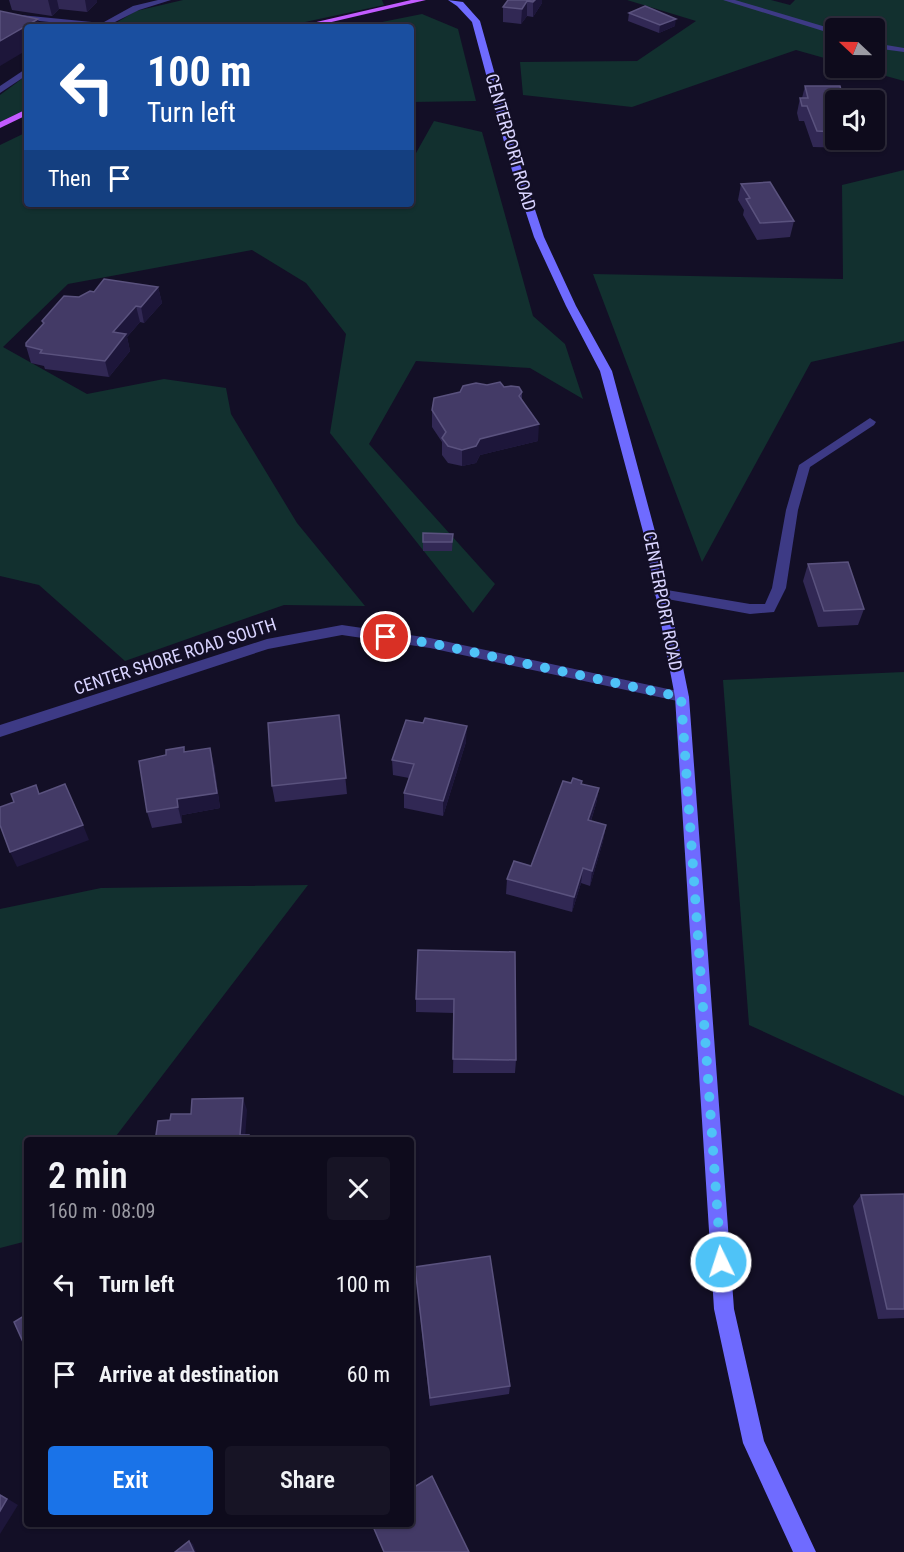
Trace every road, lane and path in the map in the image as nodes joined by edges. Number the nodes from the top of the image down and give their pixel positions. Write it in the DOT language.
graph roads {
  1 [pos="167,0"];
  2 [pos="422,0"];
  3 [pos="452,0"];
  4 [pos="727,0"];
  5 [pos="0,15"];
  6 [pos="82,24"];
  7 [pos="104,24"];
  8 [pos="313,24"];
  9 [pos="825,30"];
  10 [pos="885,47"];
  11 [pos="904,50"];
  12 [pos="24,72"];
  13 [pos="0,90"];
  14 [pos="24,113"];
  15 [pos="0,125"];
  16 [pos="870,422"];
  17 [pos="661,594"];
  18 [pos="681,697"];
  19 [pos="0,731"];
  20 [pos="805,1552"];
  1 -- 7 [label="street"];
  2 -- 8 [label="main road"];
  3 -- 17 [label="main road, CENTERPORT ROAD"];
  4 -- 9 [label="street"];
  5 -- 6 [label="street"];
  10 -- 11 [label="street"];
  12 -- 13 [label="street"];
  14 -- 15 [label="main road"];
  16 -- 17 [label="street"];
  17 -- 18 [label="main road, CENTERPORT ROAD"];
  18 -- 19 [label="street, CENTER SHORE ROAD SOUTH"];
  18 -- 20 [label="main road, CENTERPORT ROAD"];
}
